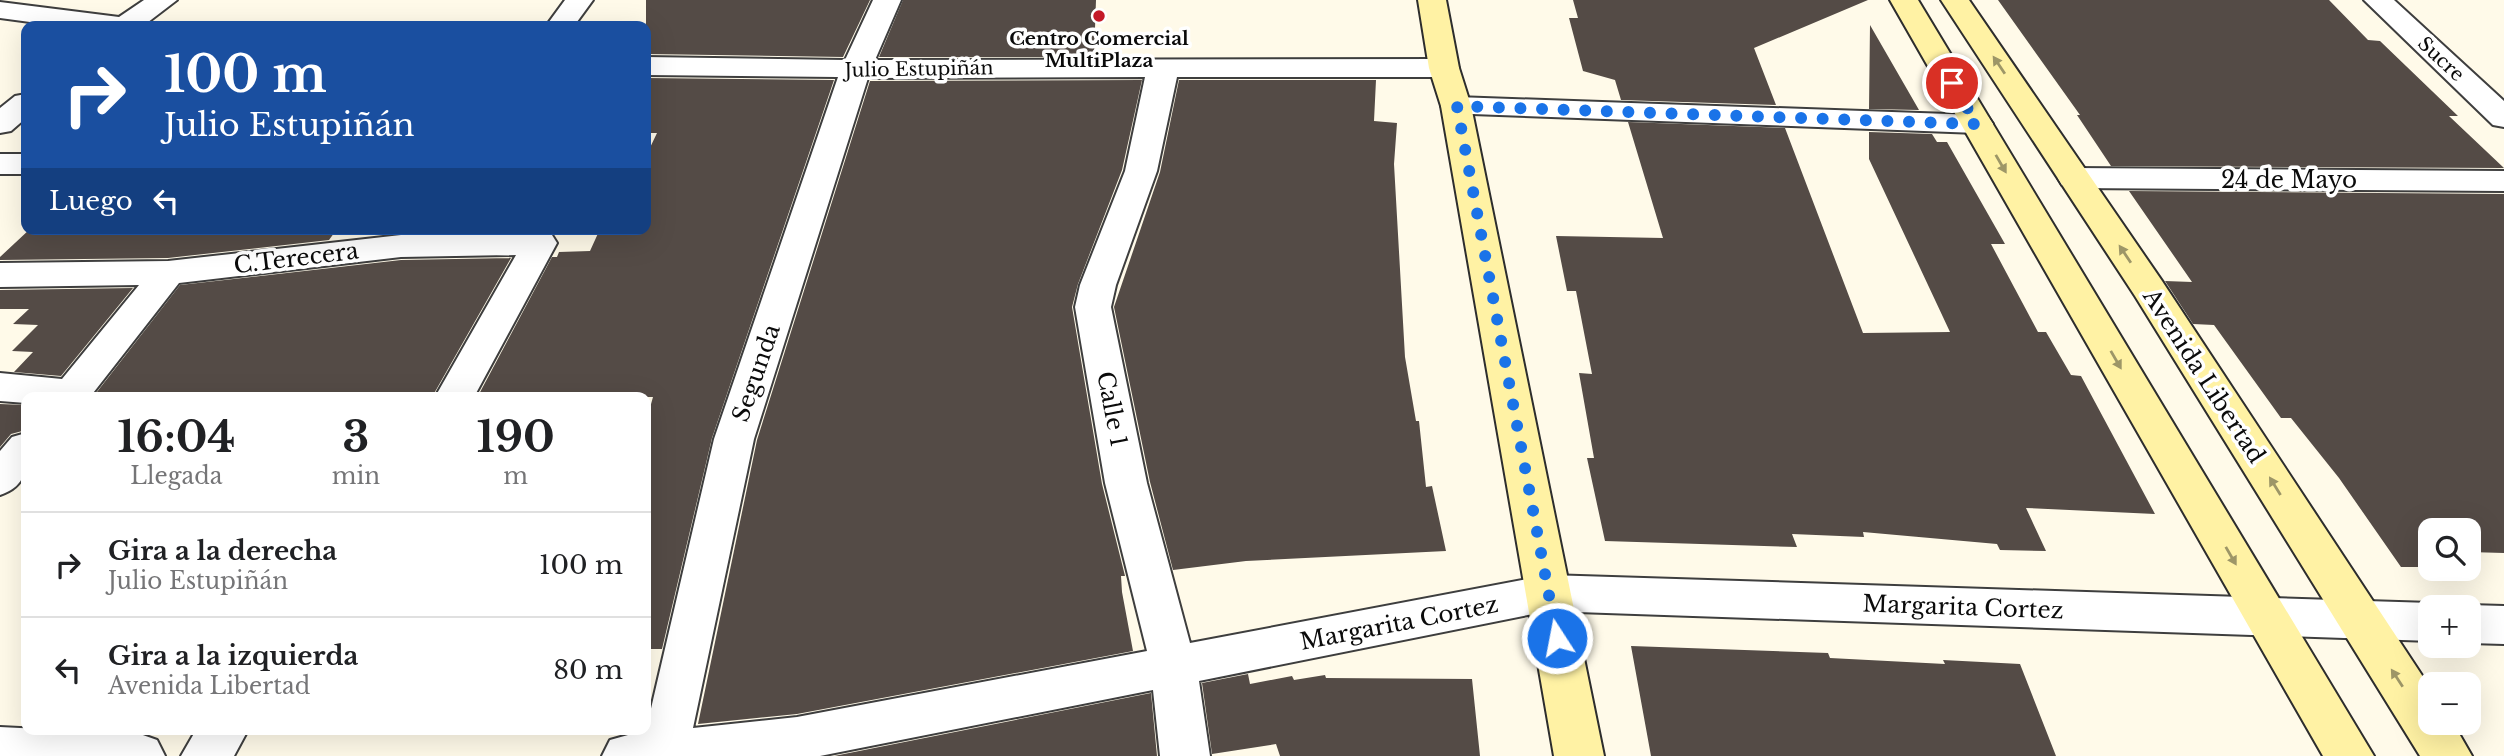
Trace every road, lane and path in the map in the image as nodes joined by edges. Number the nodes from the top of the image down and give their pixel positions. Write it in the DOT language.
graph roads {
  1 [pos="163,0"];
  2 [pos="579,0"];
  3 [pos="887,0"];
  4 [pos="1432,0"];
  5 [pos="1904,0"];
  6 [pos="1955,0"];
  7 [pos="2378,0"];
  8 [pos="0,10"];
  9 [pos="85,21"];
  10 [pos="132,21"];
  11 [pos="564,21"];
  12 [pos="1164,65"];
  13 [pos="651,66"];
  14 [pos="1444,68"];
  15 [pos="855,71"];
  16 [pos="1457,106"];
  17 [pos="21,107"];
  18 [pos="2504,118"];
  19 [pos="0,124"];
  20 [pos="1977,124"];
  21 [pos="0,164"];
  22 [pos="21,164"];
  23 [pos="2074,178"];
  24 [pos="2504,181"];
  25 [pos="407,237"];
  26 [pos="168,273"];
  27 [pos="0,275"];
  28 [pos="0,387"];
  29 [pos="39,392"];
  30 [pos="73,392"];
  31 [pos="458,392"];
  32 [pos="21,454"];
  33 [pos="0,479"];
  34 [pos="1548,593"];
  35 [pos="2267,617"];
  36 [pos="2360,620"];
  37 [pos="2418,622"];
  38 [pos="2481,624"];
  39 [pos="2504,625"];
  40 [pos="1174,668"];
  41 [pos="221,735"];
  42 [pos="0,749"];
  43 [pos="651,755"];
  44 [pos="140,756"];
  45 [pos="206,756"];
  46 [pos="1185,756"];
  47 [pos="1579,756"];
  48 [pos="2349,756"];
  49 [pos="2448,756"];
  1 -- 10 [label="street"];
  2 -- 11 [label="street"];
  3 -- 15 [label="street, Segunda"];
  4 -- 14 [label="street"];
  5 -- 20 [label="street"];
  23 -- 6 [label="street, Avenida Libertad, one-way"];
  7 -- 18 [label="street, Sucre"];
  8 -- 9 [label="street"];
  12 -- 14 [label="street, Julio Estupiñán"];
  12 -- 15 [label="street, Julio Estupiñán"];
  12 -- 40 [label="street, Calle 1"];
  13 -- 15 [label="street, Julio Estupiñán"];
  14 -- 16 [label="street"];
  15 -- 43 [label="street, Segunda"];
  16 -- 20 [label="street"];
  16 -- 34 [label="street"];
  17 -- 19 [label="street"];
  20 -- 35 [label="street, one-way"];
  21 -- 22 [label="street"];
  23 -- 24 [label="street, 24 de Mayo"];
  36 -- 23 [label="street, Avenida Libertad, one-way"];
  25 -- 26 [label="street, C.Terecera"];
  25 -- 31 [label="street, C.Terecera"];
  26 -- 27 [label="street, C.Terecera"];
  26 -- 30 [label="street"];
  28 -- 29 [label="street"];
  32 -- 33 [label="street"];
  34 -- 35 [label="street, Margarita Cortez"];
  34 -- 40 [label="street, Margarita Cortez"];
  34 -- 47 [label="street"];
  35 -- 36 [label="street, Margarita Cortez"];
  35 -- 48 [label="street"];
  36 -- 37 [label="street, Margarita Cortez"];
  49 -- 36 [label="street, Avenida Libertad, one-way"];
  38 -- 39 [label="street"];
  40 -- 43 [label="street, Margarita Cortez"];
  40 -- 46 [label="street, Calle 1"];
  41 -- 45 [label="street"];
  42 -- 44 [label="street"];
}
